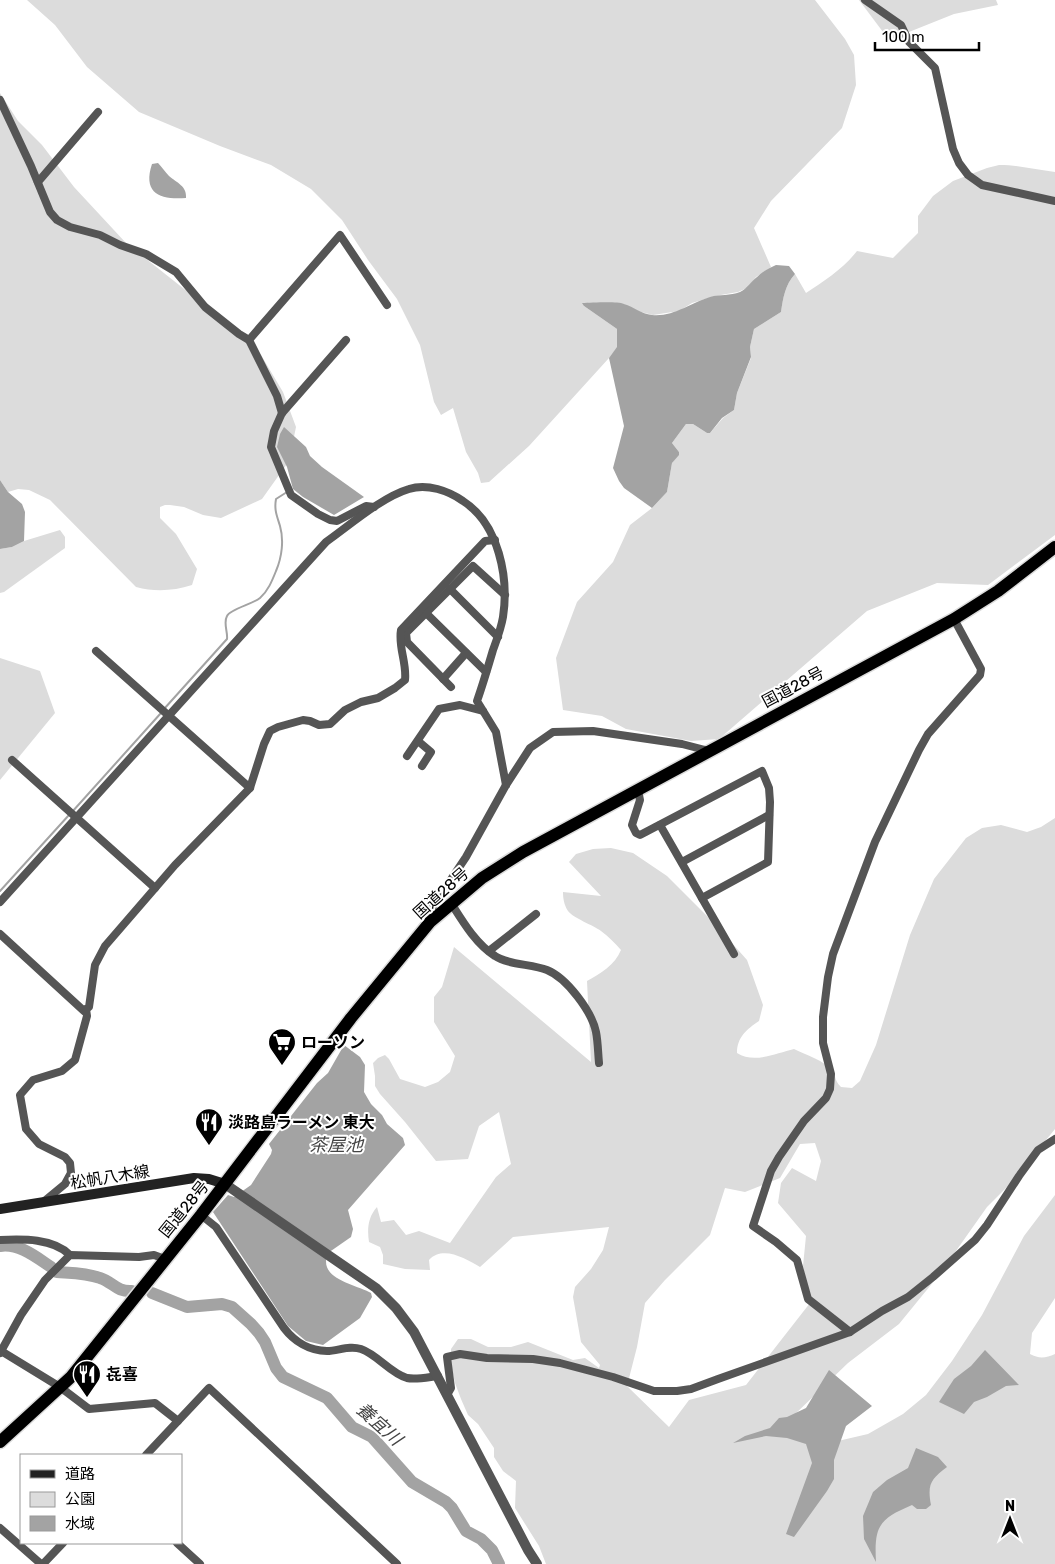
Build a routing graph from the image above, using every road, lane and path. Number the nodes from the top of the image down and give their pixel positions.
1 (865, 0) edge
2 (0, 100) edge
3 (98, 112) dead end
4 (38, 182) junction
5 (1055, 202) edge
6 (387, 305) dead end
7 (249, 340) junction
8 (346, 340) dead end
9 (282, 413) junction
10 (374, 507) junction
11 (495, 540) junction
12 (1055, 547) edge
13 (450, 590) junction
14 (505, 595) junction
15 (426, 613) junction
16 (954, 619) junction
17 (498, 637) junction
18 (96, 651) dead end
19 (466, 653) junction
20 (486, 672) junction
21 (443, 679) junction
22 (451, 687) dead end
23 (483, 711) junction
24 (167, 715) junction
25 (418, 741) junction
26 (709, 751) junction
27 (407, 756) dead end
28 (12, 760) dead end
29 (422, 766) dead end
30 (506, 785) junction
31 (250, 788) junction
32 (638, 790) junction
33 (769, 815) junction
34 (75, 818) junction
35 (660, 825) junction
36 (682, 862) junction
37 (155, 888) junction
38 (702, 898) junction
39 (0, 902) edge
40 (451, 903) junction
41 (536, 914) dead end
42 (430, 922) junction
43 (0, 934) edge
44 (489, 951) junction
45 (734, 954) dead end
46 (86, 1009) junction
47 (599, 1063) dead end
48 (1055, 1139) edge
49 (225, 1184) junction
50 (42, 1203) junction
51 (0, 1209) edge
52 (201, 1214) junction
53 (0, 1240) edge
54 (70, 1255) junction
55 (165, 1259) junction
56 (850, 1332) junction
57 (1, 1352) edge
58 (438, 1376) junction
59 (60, 1387) junction
60 (447, 1395) junction
61 (178, 1421) junction
62 (0, 1442) edge
63 (147, 1454) edge
64 (0, 1528) edge
65 (62, 1544) edge
66 (178, 1544) edge
67 (42, 1564) edge
68 (200, 1564) edge
69 (397, 1564) edge
70 (537, 1564) edge

1 - 5 street
2 - 4 street
3 - 4 street
4 - 7 street
6 - 7 street
7 - 9 street
8 - 9 street
9 - 10 street
10 - 11 street
10 - 24 street
11 - 14 street
11 - 31 street
12 - 16 highway, 国道28号
13 - 14 street
13 - 15 street
13 - 17 street
14 - 17 street
15 - 19 street
15 - 21 street
16 - 26 highway, 国道28号
16 - 56 street
17 - 20 street
18 - 24 street
19 - 20 street
19 - 21 street
20 - 23 street
21 - 22 street
23 - 25 street
23 - 30 street
24 - 31 street
24 - 34 street
25 - 27 street
25 - 29 street
26 - 30 street
26 - 32 highway, 国道28号
28 - 34 street
30 - 42 street
31 - 37 street
32 - 35 street
32 - 40 highway, 国道28号
33 - 35 street
33 - 36 street
33 - 38 street
34 - 37 street
34 - 39 street
35 - 36 street
36 - 38 street
37 - 46 street
38 - 45 street
40 - 42 highway, 国道28号
40 - 44 street
41 - 44 street
42 - 49 highway, 国道28号
43 - 46 street
44 - 47 street
46 - 50 street
48 - 56 street
49 - 50 main road, 松帆八木線
49 - 52 highway, 国道28号
49 - 58 street
50 - 51 main road, 松帆八木線
52 - 55 highway, 国道28号
52 - 58 street
53 - 54 street
54 - 55 street
54 - 57 street
55 - 59 highway, 国道28号
56 - 60 street
57 - 59 street
58 - 60 street
59 - 61 street
59 - 62 highway, 国道28号
60 - 70 street
61 - 63 street
61 - 69 street
64 - 67 street
65 - 67 street
66 - 68 street

